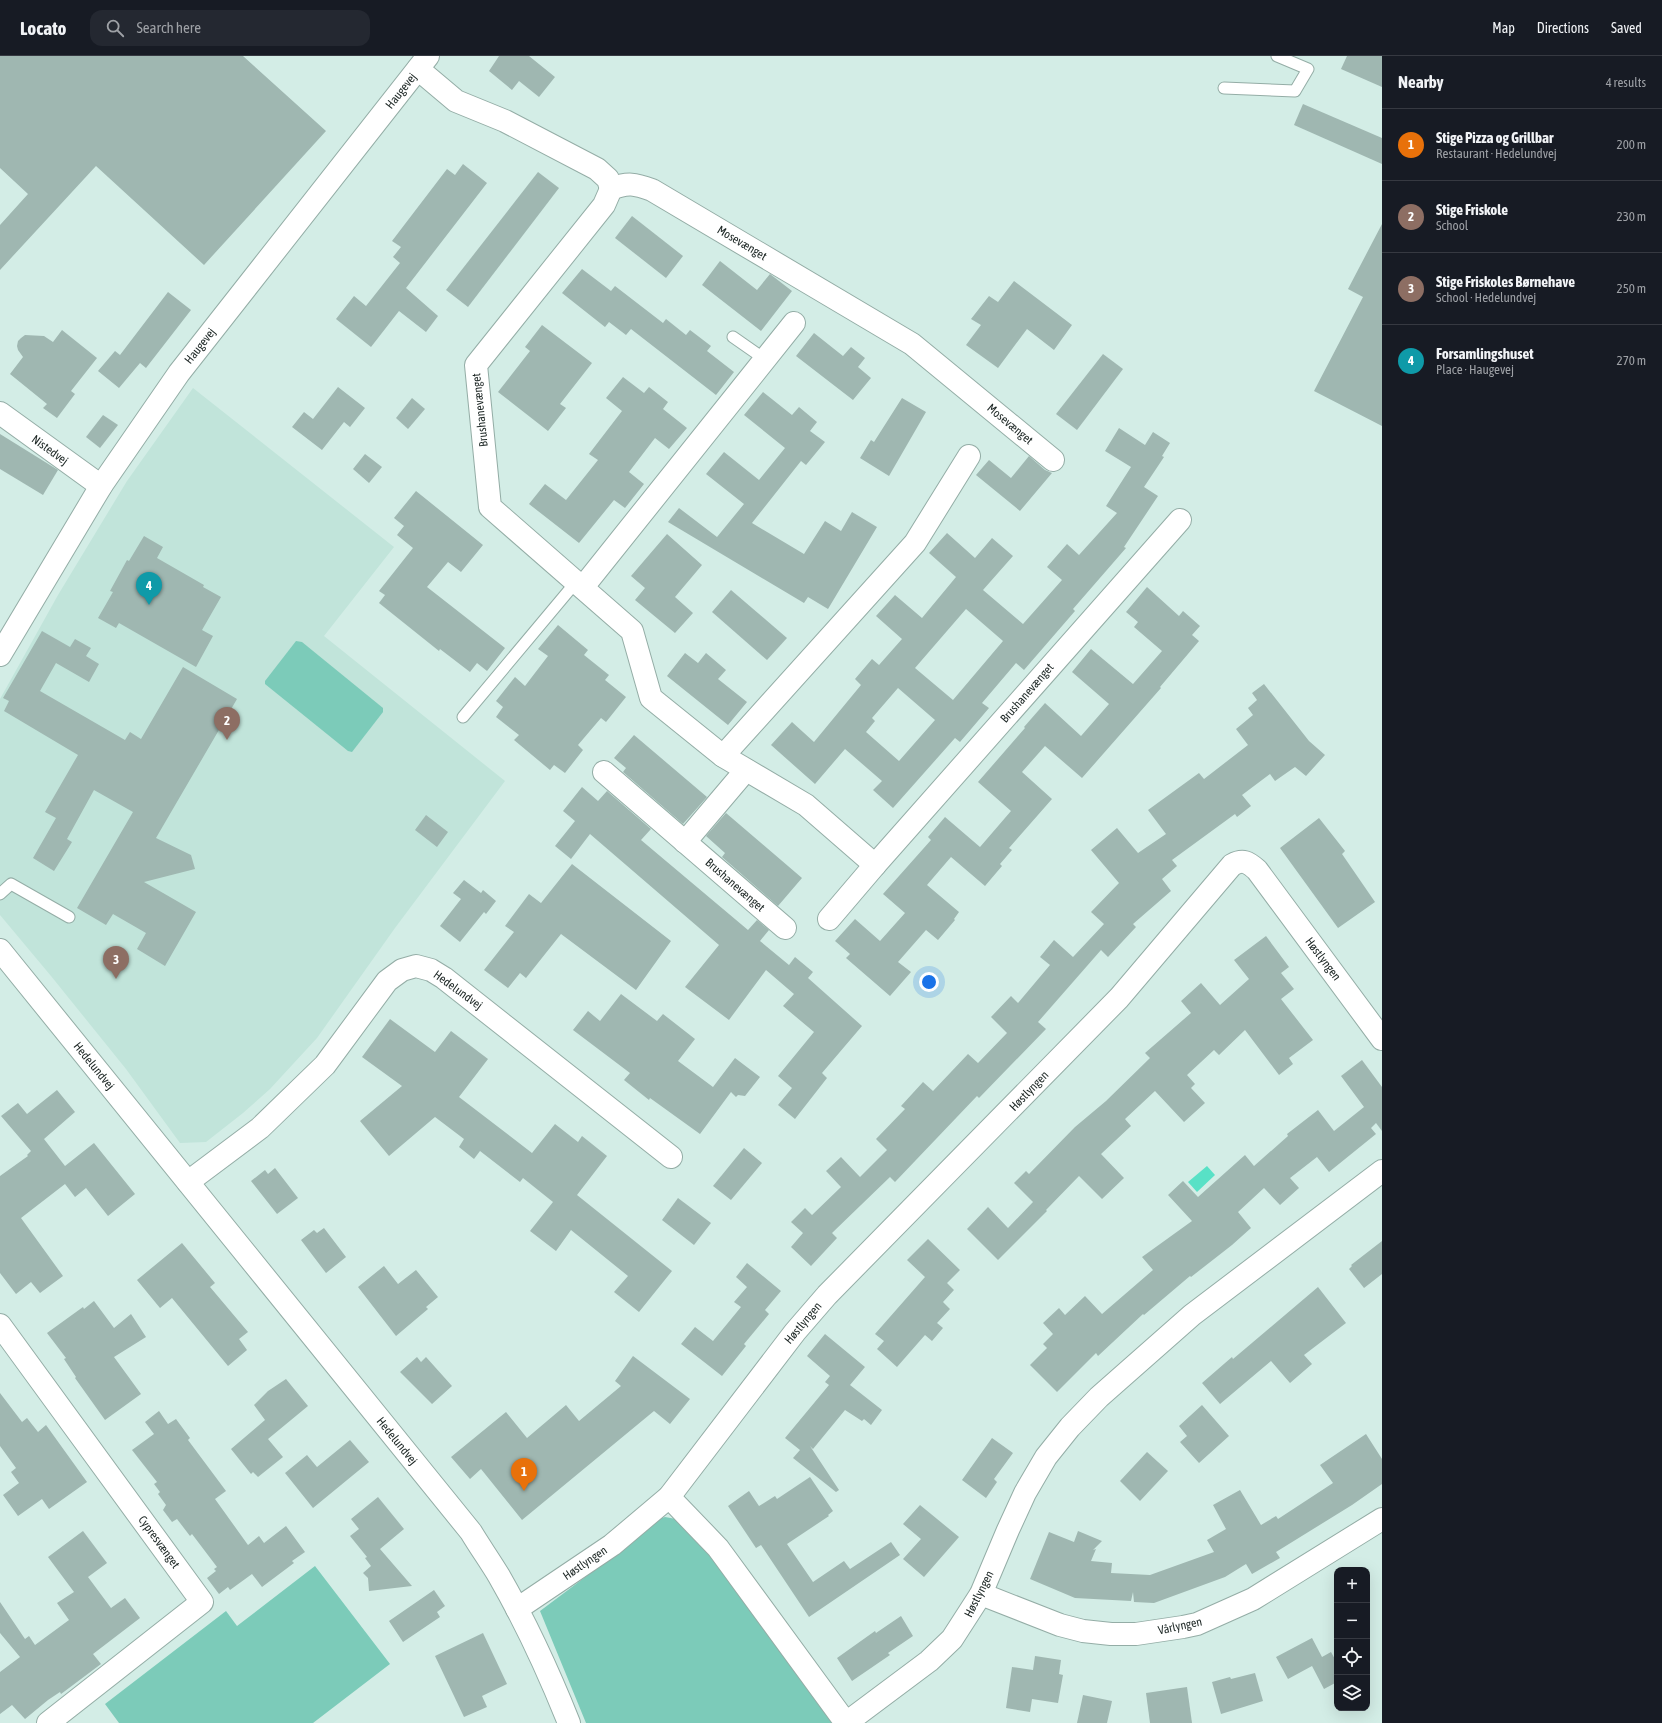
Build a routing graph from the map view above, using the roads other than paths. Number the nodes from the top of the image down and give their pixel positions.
1 (1277, 56) edge
2 (423, 63) edge
3 (1224, 88) dead end
4 (611, 189) junction
5 (794, 323) dead end
6 (733, 337) dead end
7 (766, 360) junction
8 (0, 413) edge
9 (969, 456) dead end
10 (1053, 460) dead end
11 (101, 486) junction
12 (1180, 520) dead end
13 (580, 584) junction
14 (0, 655) edge
15 (463, 717) dead end
16 (723, 756) junction
17 (746, 770) junction
18 (604, 772) dead end
19 (684, 842) junction
20 (875, 865) junction
21 (0, 894) edge
22 (69, 917) dead end
23 (829, 920) dead end
24 (785, 928) dead end
25 (0, 950) edge
26 (1382, 1039) edge
27 (671, 1157) dead end
28 (1382, 1171) edge
29 (188, 1182) junction
30 (0, 1325) edge
31 (669, 1497) junction
32 (1382, 1519) edge
33 (981, 1594) junction
34 (517, 1609) junction
35 (48, 1723) edge
36 (569, 1723) edge
37 (846, 1723) edge

1 - 3 lane
2 - 4 street
2 - 11 street, Haugevej
4 - 10 street, Mosevænget
4 - 13 street, Brushanevænget
5 - 7 street
6 - 7 lane
7 - 13 street
8 - 11 street, Nistedvej
9 - 16 street
11 - 14 street, Haugevej
12 - 20 street, Brushanevænget
13 - 15 lane
13 - 16 street, Brushanevænget
16 - 17 street, Brushanevænget
17 - 19 street
17 - 20 street, Brushanevænget
18 - 19 street, Brushanevænget
19 - 24 street, Brushanevænget
20 - 23 street, Brushanevænget
21 - 22 lane
25 - 29 street, Hedelundvej
26 - 31 street, Høstlyngen
27 - 29 street, Hedelundvej
28 - 33 street, Høstlyngen
29 - 34 street, Hedelundvej
30 - 35 street, Cypresvænget
31 - 34 street, Høstlyngen
31 - 37 street, Høstlyngen
32 - 33 street, Vårlyngen
33 - 37 street, Høstlyngen
34 - 36 street, Hedelundvej

